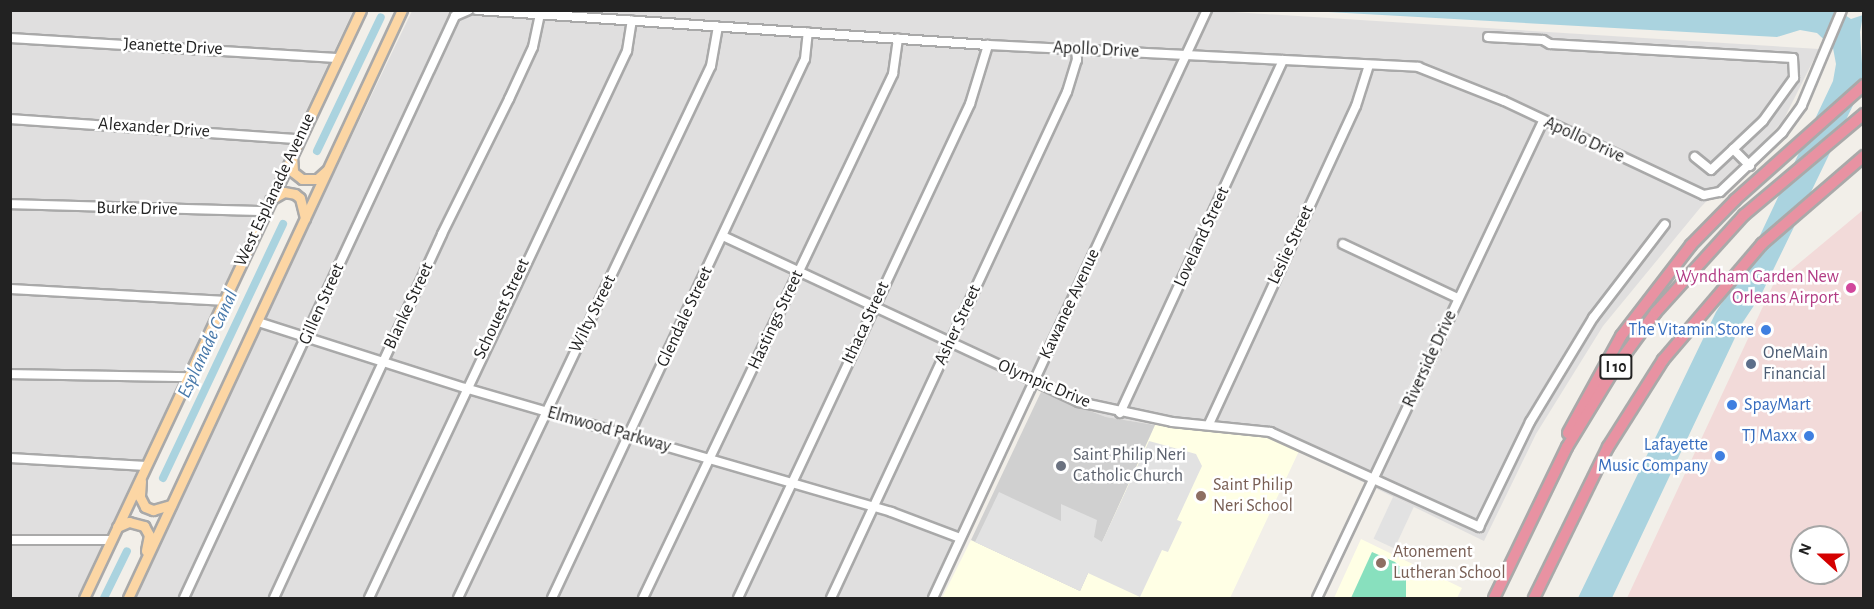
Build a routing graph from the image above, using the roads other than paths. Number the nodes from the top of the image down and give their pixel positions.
1 (361, 10) edge
2 (402, 10) edge
3 (469, 10) edge
4 (477, 10) edge
5 (1208, 10) edge
6 (1842, 10) edge
7 (462, 11) edge
8 (540, 14) junction
9 (632, 20) junction
10 (718, 27) junction
11 (808, 33) junction
12 (1488, 37) dead end
13 (10, 38) edge
14 (898, 38) junction
15 (988, 45) junction
16 (1076, 49) junction
17 (1187, 55) junction
18 (336, 58) junction
19 (1283, 60) junction
20 (1369, 65) junction
21 (1863, 85) edge
22 (1863, 114) edge
23 (10, 119) edge
24 (1543, 121) junction
25 (298, 139) junction
26 (1734, 148) junction
27 (291, 153) junction
28 (1863, 156) edge
29 (1695, 157) dead end
30 (331, 166) junction
31 (1750, 166) junction
32 (269, 201) junction
33 (10, 204) edge
34 (264, 211) junction
35 (304, 223) junction
36 (1665, 224) dead end
37 (723, 236) junction
38 (1343, 244) dead end
39 (799, 272) junction
40 (10, 289) edge
41 (1458, 298) junction
42 (223, 301) junction
43 (874, 307) junction
44 (258, 322) junction
45 (306, 338) junction
46 (950, 342) junction
47 (382, 363) junction
48 (10, 374) edge
49 (188, 377) junction
50 (1033, 382) junction
51 (465, 388) junction
52 (546, 412) junction
53 (1120, 413) junction
54 (1209, 424) junction
55 (628, 435) junction
56 (10, 458) edge
57 (711, 459) junction
58 (146, 466) junction
59 (141, 476) junction
60 (1374, 479) junction
61 (792, 483) junction
62 (1544, 491) junction
63 (171, 504) junction
64 (873, 507) junction
65 (117, 527) junction
66 (960, 538) junction
67 (10, 540) edge
68 (111, 540) junction
69 (144, 562) junction
70 (84, 598) edge
71 (128, 598) edge
72 (183, 598) edge
73 (274, 598) edge
74 (369, 598) edge
75 (458, 598) edge
76 (552, 598) edge
77 (643, 598) edge
78 (738, 598) edge
79 (831, 598) edge
80 (933, 598) edge
81 (1317, 598) edge
82 (1494, 598) edge
83 (1534, 598) edge

1 - 18 main road, West Esplanade Avenue
2 - 30 main road
3 - 7 street
4 - 8 street, Apollo Drive
5 - 17 street, Kawanee Avenue
6 - 31 street, Apollo Drive
7 - 45 street, Gillen Street
8 - 9 street, Apollo Drive
8 - 47 street, Blanke Street
9 - 10 street, Apollo Drive
9 - 51 street, Schouest Street
10 - 11 street, Apollo Drive
10 - 52 street, Wilty Street
11 - 14 street, Apollo Drive
11 - 37 street, Glendale Street
12 - 26 street
13 - 18 street, Jeanette Drive
14 - 15 street, Apollo Drive
14 - 39 street, Hastings Street
15 - 16 street, Apollo Drive
15 - 43 street, Ithaca Street
16 - 17 street, Apollo Drive
16 - 46 street, Asher Street
17 - 19 street, Apollo Drive
17 - 50 street, Kawanee Avenue
18 - 25 main road, West Esplanade Avenue
19 - 20 street, Apollo Drive
19 - 53 street, Loveland Street
20 - 24 street, Apollo Drive
20 - 54 street, Leslie Street
21 - 62 highway
22 - 62 highway, I 10
23 - 25 street, Alexander Drive
24 - 31 street, Apollo Drive
24 - 41 street, Riverside Drive
25 - 27 main road, West Esplanade Avenue
26 - 29 street
26 - 31 street
27 - 30 main road
27 - 32 main road, West Esplanade Avenue
28 - 83 highway, I 10
30 - 35 main road
32 - 34 main road, West Esplanade Avenue
32 - 35 main road
33 - 34 street, Burke Drive
34 - 42 main road, West Esplanade Avenue
35 - 44 main road
36 - 60 street, Olympic Drive
37 - 39 street, Olympic Drive
37 - 55 street, Glendale Street
38 - 41 street
39 - 43 street, Olympic Drive
39 - 57 street, Hastings Street
40 - 42 street
41 - 60 street, Riverside Drive
42 - 49 main road, West Esplanade Avenue
43 - 46 street, Olympic Drive
43 - 61 street, Ithaca Street
44 - 45 street, Elmwood Parkway
44 - 63 main road
45 - 47 street, Elmwood Parkway
45 - 72 street, Gillen Street
46 - 50 street, Olympic Drive
46 - 64 street, Asher Street
47 - 51 street, Elmwood Parkway
47 - 73 street, Blanke Street
48 - 49 street
49 - 58 main road, West Esplanade Avenue
50 - 53 street, Olympic Drive
50 - 66 street, Kawanee Avenue
51 - 52 street, Elmwood Parkway
51 - 74 street, Schouest Street
52 - 55 street, Elmwood Parkway
52 - 75 street, Wilty Street
53 - 54 street, Olympic Drive
54 - 60 street, Olympic Drive
55 - 57 street, Elmwood Parkway
55 - 76 street, Glendale Street
56 - 58 street
57 - 61 street, Elmwood Parkway
57 - 77 street, Hastings Street
58 - 59 main road, West Esplanade Avenue
59 - 63 main road
59 - 65 main road, West Esplanade Avenue
60 - 81 street, Riverside Drive
61 - 64 street, Elmwood Parkway
61 - 78 street, Ithaca Street
62 - 82 highway, I 10
63 - 69 main road
64 - 66 street, Elmwood Parkway
64 - 79 street, Asher Street
65 - 68 main road, West Esplanade Avenue
65 - 69 main road
66 - 80 street, Kawanee Avenue
67 - 68 street
68 - 70 main road, West Esplanade Avenue
69 - 71 main road

